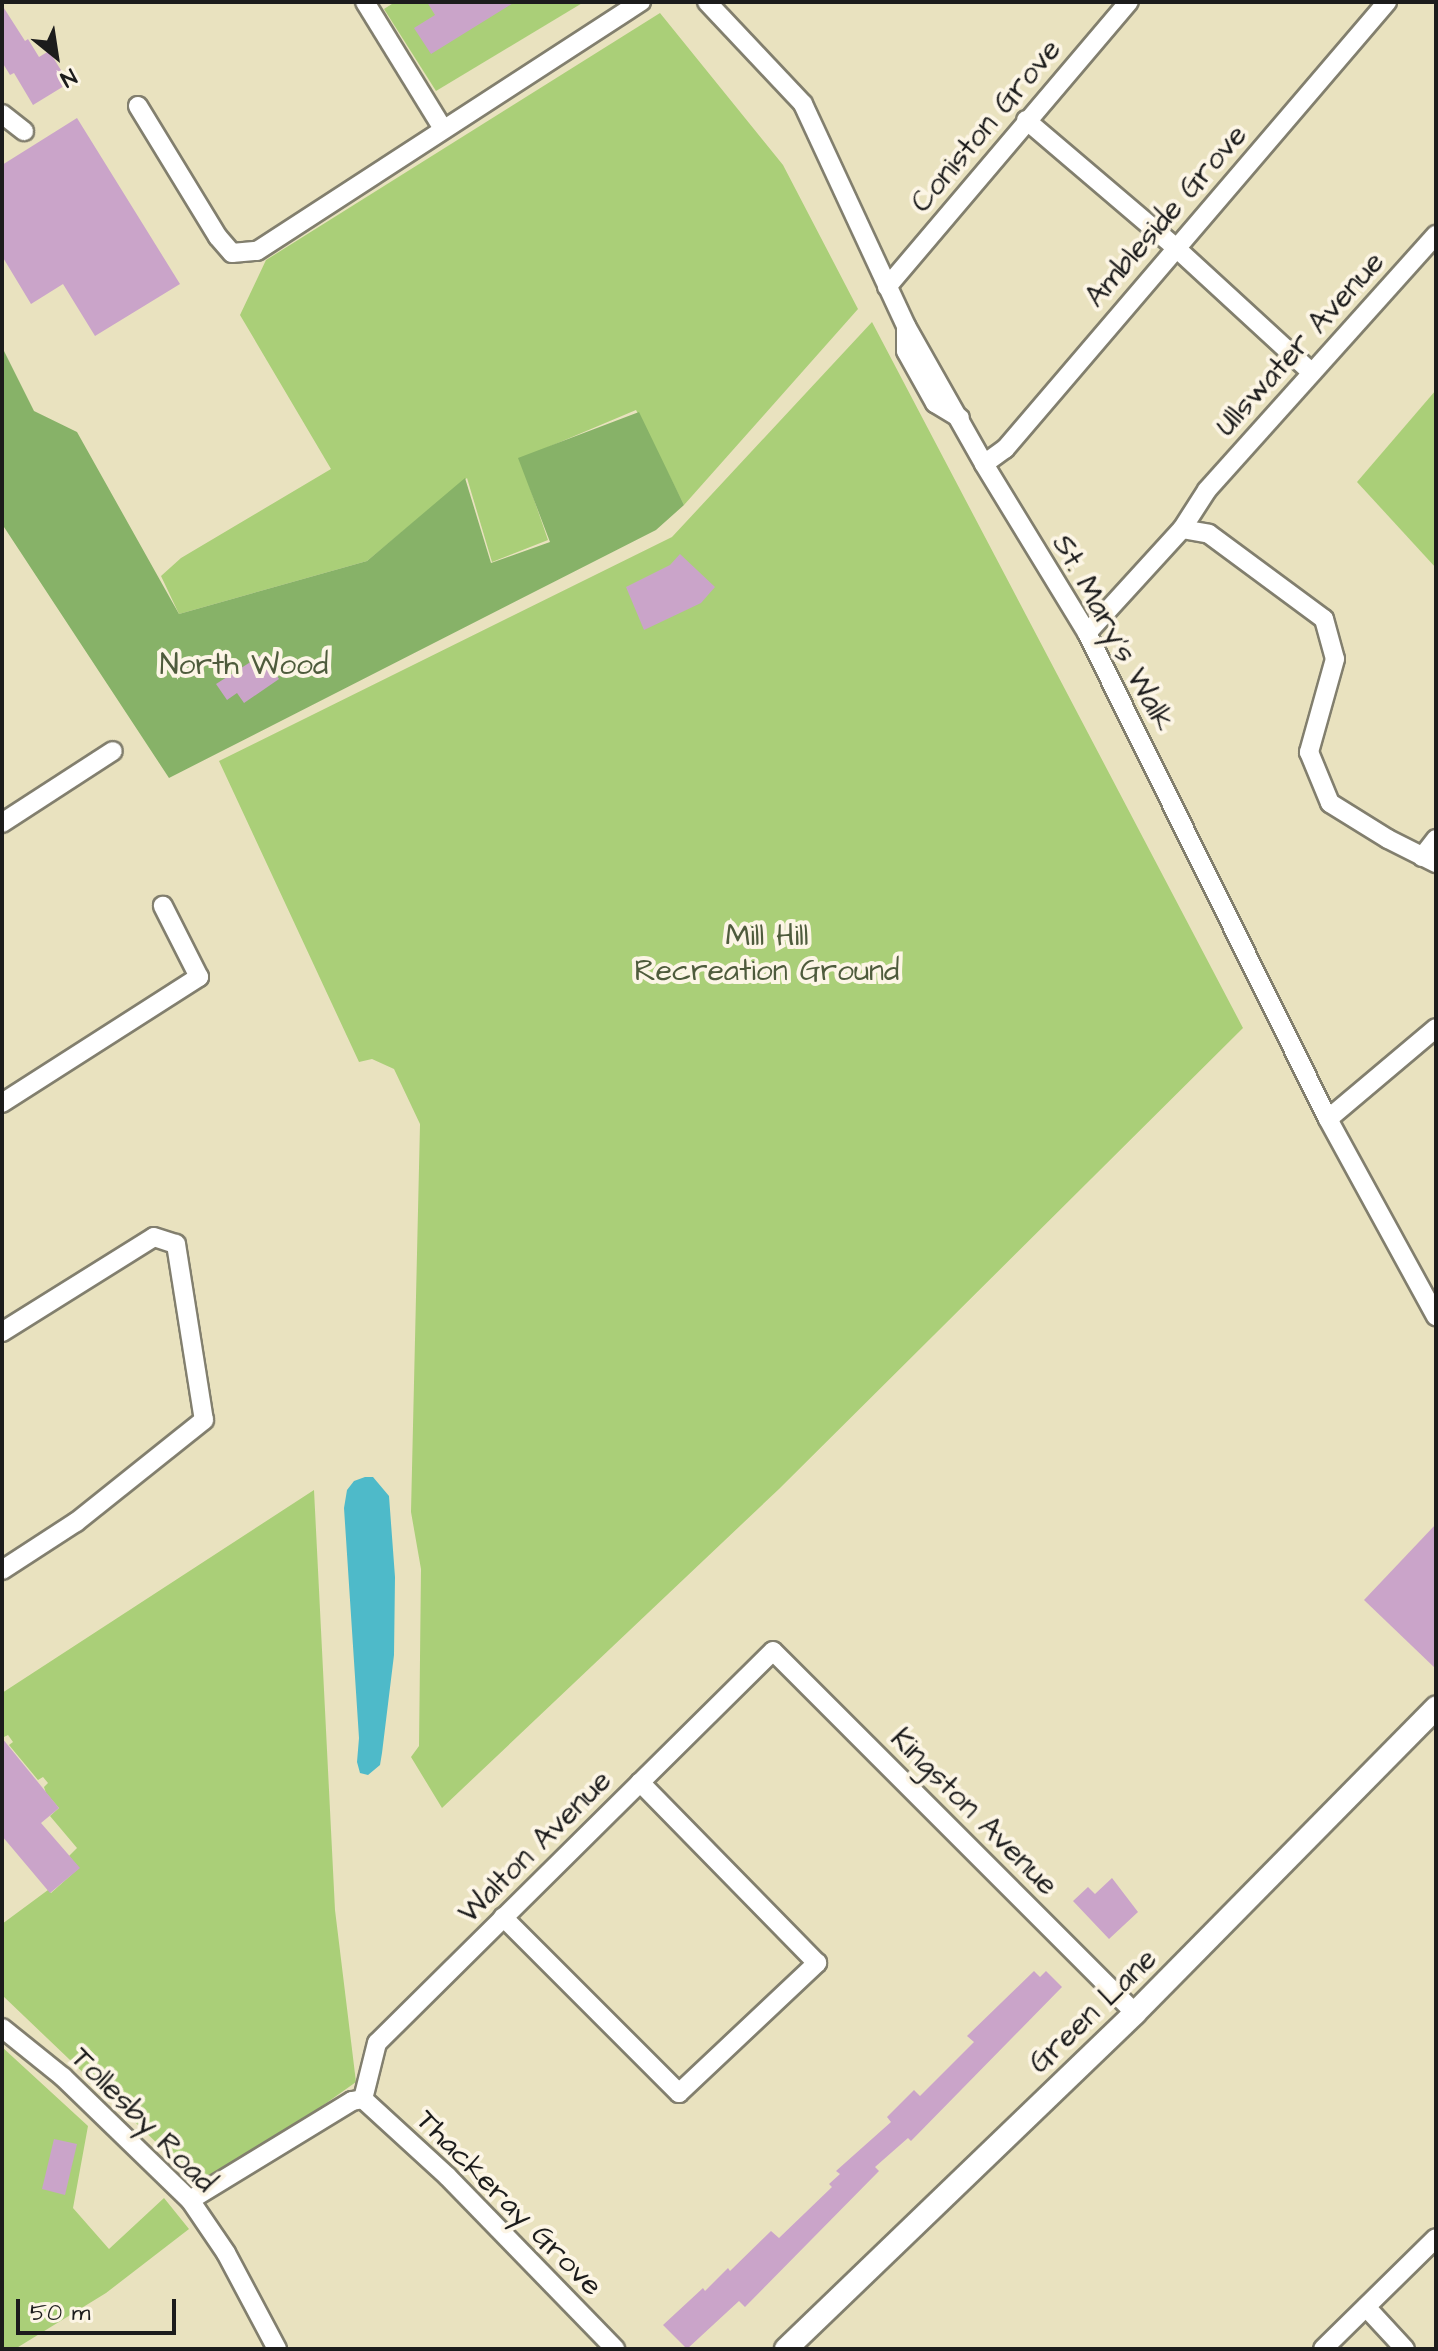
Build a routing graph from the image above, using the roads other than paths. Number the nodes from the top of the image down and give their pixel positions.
1 (365, 2) edge
2 (641, 2) edge
3 (707, 2) edge
4 (1129, 2) edge
5 (1387, 2) edge
6 (138, 106) dead end
7 (2, 114) edge
8 (1026, 120) junction
9 (442, 127) junction
10 (24, 131) dead end
11 (1436, 235) edge
12 (1175, 247) junction
13 (887, 287) junction
14 (1311, 372) junction
15 (984, 464) junction
16 (1182, 529) junction
17 (1087, 633) junction
18 (113, 751) dead end
19 (2, 823) edge
20 (1436, 839) edge
21 (1429, 860) edge
22 (163, 906) dead end
23 (1436, 1028) edge
24 (2, 1103) edge
25 (1328, 1119) junction
26 (1433, 1302) edge
27 (2, 1332) edge
28 (2, 1570) edge
29 (773, 1651) joint
30 (1436, 1708) edge
31 (640, 1782) junction
32 (503, 1917) junction
33 (1135, 2013) junction
34 (2, 2028) edge
35 (363, 2099) junction
36 (190, 2200) junction
37 (1436, 2238) edge
38 (1366, 2307) junction
39 (277, 2349) edge
40 (615, 2349) edge
41 (786, 2349) edge
42 (1323, 2349) edge
43 (1405, 2349) edge

1 - 9 street
2 - 9 street
3 - 13 street, St. Mary's Walk
4 - 8 street, Coniston Grove
5 - 12 street, Ambleside Grove
6 - 9 street
7 - 10 street
8 - 12 street
8 - 13 street, Coniston Grove
11 - 14 street, Ullswater Avenue
12 - 14 street
12 - 15 street, Ambleside Grove
13 - 15 street, St. Mary's Walk
14 - 16 street, Ullswater Avenue
15 - 17 street, St. Mary's Walk
16 - 17 street, Ullswater Avenue
16 - 21 street
17 - 25 street, St. Mary's Walk
18 - 19 street
20 - 21 street
22 - 24 street
23 - 25 street
25 - 26 street, St. Mary's Walk
27 - 28 street
29 - 31 street, Walton Avenue
29 - 33 street, Kingston Avenue
30 - 33 street, Green Lane
31 - 32 street, Walton Avenue
31 - 32 street
32 - 35 street, Walton Avenue
33 - 41 street, Green Lane
34 - 36 street, Tollesby Road
35 - 36 street
35 - 40 street, Thackeray Grove
36 - 39 street, Tollesby Road
37 - 38 street
38 - 42 street
38 - 43 street

